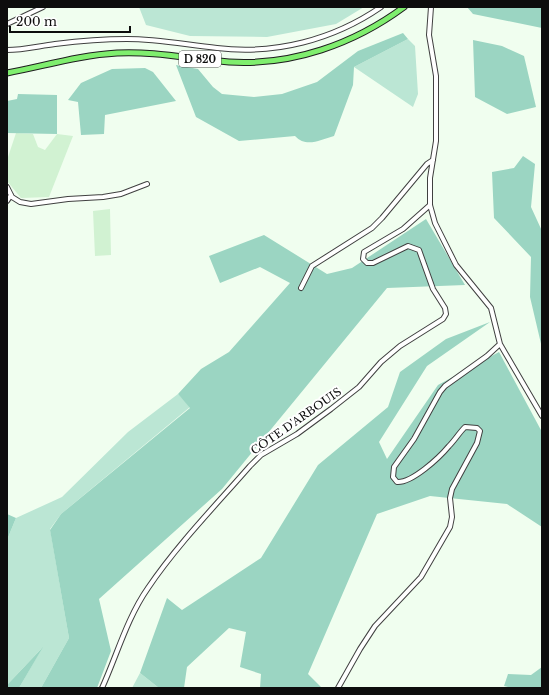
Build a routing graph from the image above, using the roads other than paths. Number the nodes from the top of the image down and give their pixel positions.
1 (43, 7) edge
2 (381, 7) edge
3 (404, 7) edge
4 (431, 7) edge
5 (7, 24) edge
6 (7, 50) edge
7 (7, 73) edge
8 (433, 160) junction
9 (148, 184) dead end
10 (7, 187) edge
11 (11, 195) junction
12 (7, 202) edge
13 (430, 205) junction
14 (301, 288) dead end
15 (500, 344) junction
16 (542, 416) edge
17 (102, 688) edge
18 (338, 688) edge

1 - 5 street
2 - 6 street
3 - 7 main road, D 820
4 - 8 street
8 - 13 street
8 - 14 street
9 - 11 street
10 - 11 street
11 - 12 street
13 - 15 street
13 - 17 street, CÔTE D'ARBOUIS
15 - 16 street
15 - 18 street

